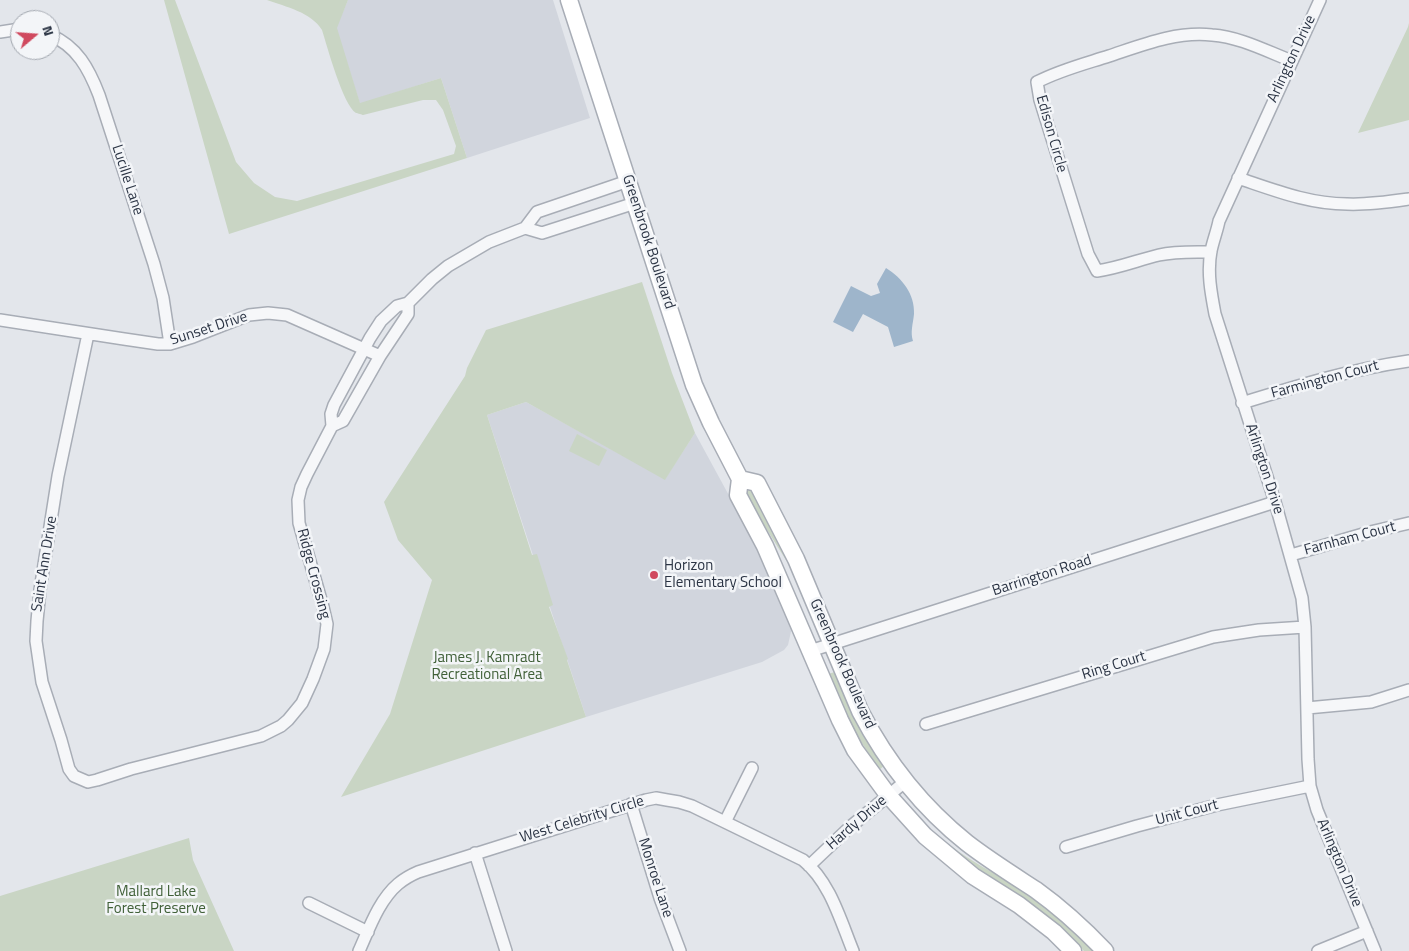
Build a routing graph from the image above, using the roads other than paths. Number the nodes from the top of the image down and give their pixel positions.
1 (569, 0) edge
2 (1320, 0) edge
3 (60, 40) edge
4 (1292, 61) junction
5 (1238, 178) junction
6 (628, 181) junction
7 (1409, 200) edge
8 (635, 203) junction
9 (525, 228) junction
10 (1211, 252) junction
11 (408, 303) junction
12 (0, 320) edge
13 (88, 334) junction
14 (170, 344) junction
15 (364, 349) junction
16 (380, 356) junction
17 (1409, 361) edge
18 (1242, 403) junction
19 (332, 426) junction
20 (740, 479) junction
21 (1275, 502) junction
22 (1409, 523) edge
23 (1291, 555) junction
24 (1306, 627) junction
25 (832, 644) junction
26 (810, 651) junction
27 (1409, 690) edge
28 (1307, 708) junction
29 (926, 724) dead end
30 (752, 768) dead end
31 (906, 781) junction
32 (88, 782) joint
33 (1310, 786) junction
34 (888, 795) junction
35 (631, 804) junction
36 (725, 822) junction
37 (1066, 847) dead end
38 (475, 853) junction
39 (809, 866) junction
40 (309, 903) dead end
41 (1367, 931) junction
42 (368, 932) junction
43 (359, 951) edge
44 (506, 951) edge
45 (680, 951) edge
46 (854, 951) edge
47 (1074, 951) edge
48 (1105, 951) edge
49 (1318, 951) edge
50 (1376, 951) edge

1 - 6 main road, Greenbrook Boulevard
2 - 4 street, Arlington Drive
3 - 14 street, Lucille Lane
4 - 5 street, Arlington Drive
4 - 10 street, Edison Circle
5 - 7 street
5 - 10 street, Arlington Drive
6 - 8 main road, Greenbrook Boulevard
6 - 9 street, Ridge Crossing
8 - 9 street, Ridge Crossing
8 - 20 main road, Greenbrook Boulevard
9 - 11 street, Ridge Crossing
10 - 18 street, Arlington Drive
11 - 15 street, Ridge Crossing
11 - 16 street, Ridge Crossing
12 - 13 street, Sunset Drive
13 - 14 street, Sunset Drive
13 - 32 street, Saint Ann Drive
14 - 15 street, Sunset Drive
15 - 16 street, Sunset Drive
15 - 19 street, Ridge Crossing
16 - 19 street, Ridge Crossing
17 - 18 street, Farmington Court
18 - 21 street, Arlington Drive
19 - 32 street, Ridge Crossing
20 - 25 main road, Greenbrook Boulevard
20 - 26 main road, Greenbrook Boulevard
21 - 23 street, Arlington Drive
21 - 25 street, Barrington Road
22 - 23 street, Farnham Court
23 - 24 street, Arlington Drive
24 - 28 street, Arlington Drive
24 - 29 street, Ring Court
25 - 26 street, Barrington Road
25 - 31 main road, Greenbrook Boulevard
26 - 34 main road, Greenbrook Boulevard
27 - 28 street
28 - 33 street, Arlington Drive
30 - 36 street
31 - 34 street, Hardy Drive
31 - 48 main road, Greenbrook Boulevard
33 - 37 street, Unit Court
33 - 41 street, Arlington Drive
34 - 39 street, Hardy Drive
34 - 47 main road, Greenbrook Boulevard
35 - 36 street, West Celebrity Circle
35 - 38 street, West Celebrity Circle
35 - 45 street, Monroe Lane
36 - 39 street, West Celebrity Circle
38 - 42 street, West Celebrity Circle
38 - 44 street
39 - 46 street, West Celebrity Circle
40 - 42 street
41 - 49 street
41 - 50 street, Arlington Drive
42 - 43 street, West Celebrity Circle

